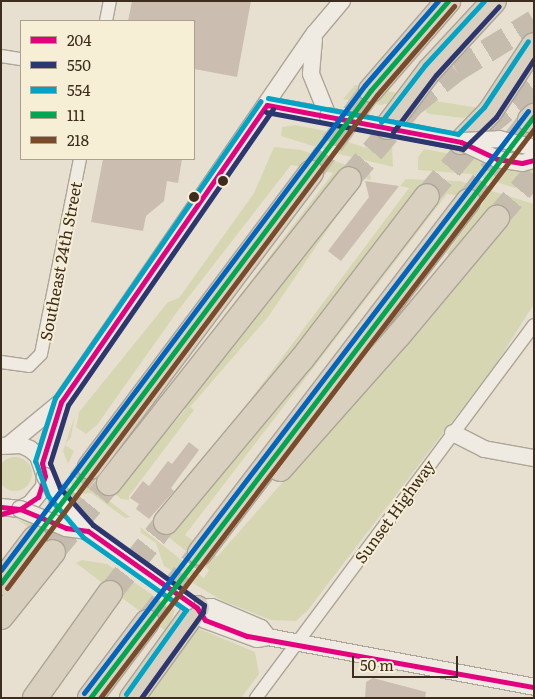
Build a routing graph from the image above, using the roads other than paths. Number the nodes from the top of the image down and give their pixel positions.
1 (110, 1) edge
2 (342, 1) edge
3 (448, 1) edge
4 (494, 1) edge
5 (106, 20) edge
6 (315, 33) junction
7 (534, 46) edge
8 (1, 56) edge
9 (20, 59) edge
10 (371, 90) tunnel mouth
11 (267, 105) junction
12 (328, 116) junction
13 (387, 127) junction
14 (461, 142) junction
15 (534, 148) edge
16 (80, 160) edge
17 (534, 160) edge
18 (311, 174) tunnel mouth
19 (349, 179) tunnel mouth
20 (427, 196) tunnel mouth
21 (468, 201) tunnel mouth
22 (496, 218) tunnel mouth
23 (534, 325) edge
24 (1, 362) edge
25 (61, 402) junction
26 (453, 433) junction
27 (6, 445) edge
28 (534, 458) edge
29 (90, 467) tunnel mouth
30 (43, 469) junction
31 (109, 483) tunnel mouth
32 (8, 510) edge
33 (166, 522) tunnel mouth
34 (88, 531) junction
35 (1, 583) edge
36 (110, 593) tunnel mouth
37 (192, 605) junction
38 (1, 617) edge
39 (147, 622) tunnel mouth
40 (297, 644) junction
41 (534, 687) edge
42 (36, 698) edge
43 (90, 698) edge
44 (132, 698) edge
45 (256, 698) edge

1 - 5 street
2 - 6 street
3 - 10 highway
4 - 13 highway
6 - 11 street
6 - 12 street
7 - 14 highway
8 - 9 street
11 - 12 street
11 - 25 street
12 - 13 street, bridge
13 - 14 street, bridge
14 - 15 street, bridge
14 - 17 street, bridge
16 - 24 street, Southeast 24th Street
18 - 29 highway
19 - 31 highway
20 - 33 highway
21 - 22 highway
23 - 26 street, Sunset Highway
25 - 27 street
25 - 30 street
26 - 28 street
26 - 40 street, Sunset Highway
27 - 30 street
30 - 32 street
30 - 34 street, bridge
32 - 34 street, bridge
34 - 37 street, bridge
35 - 38 highway
36 - 42 highway
37 - 40 street
37 - 44 highway
39 - 43 highway
40 - 41 street
40 - 45 street, Sunset Highway

